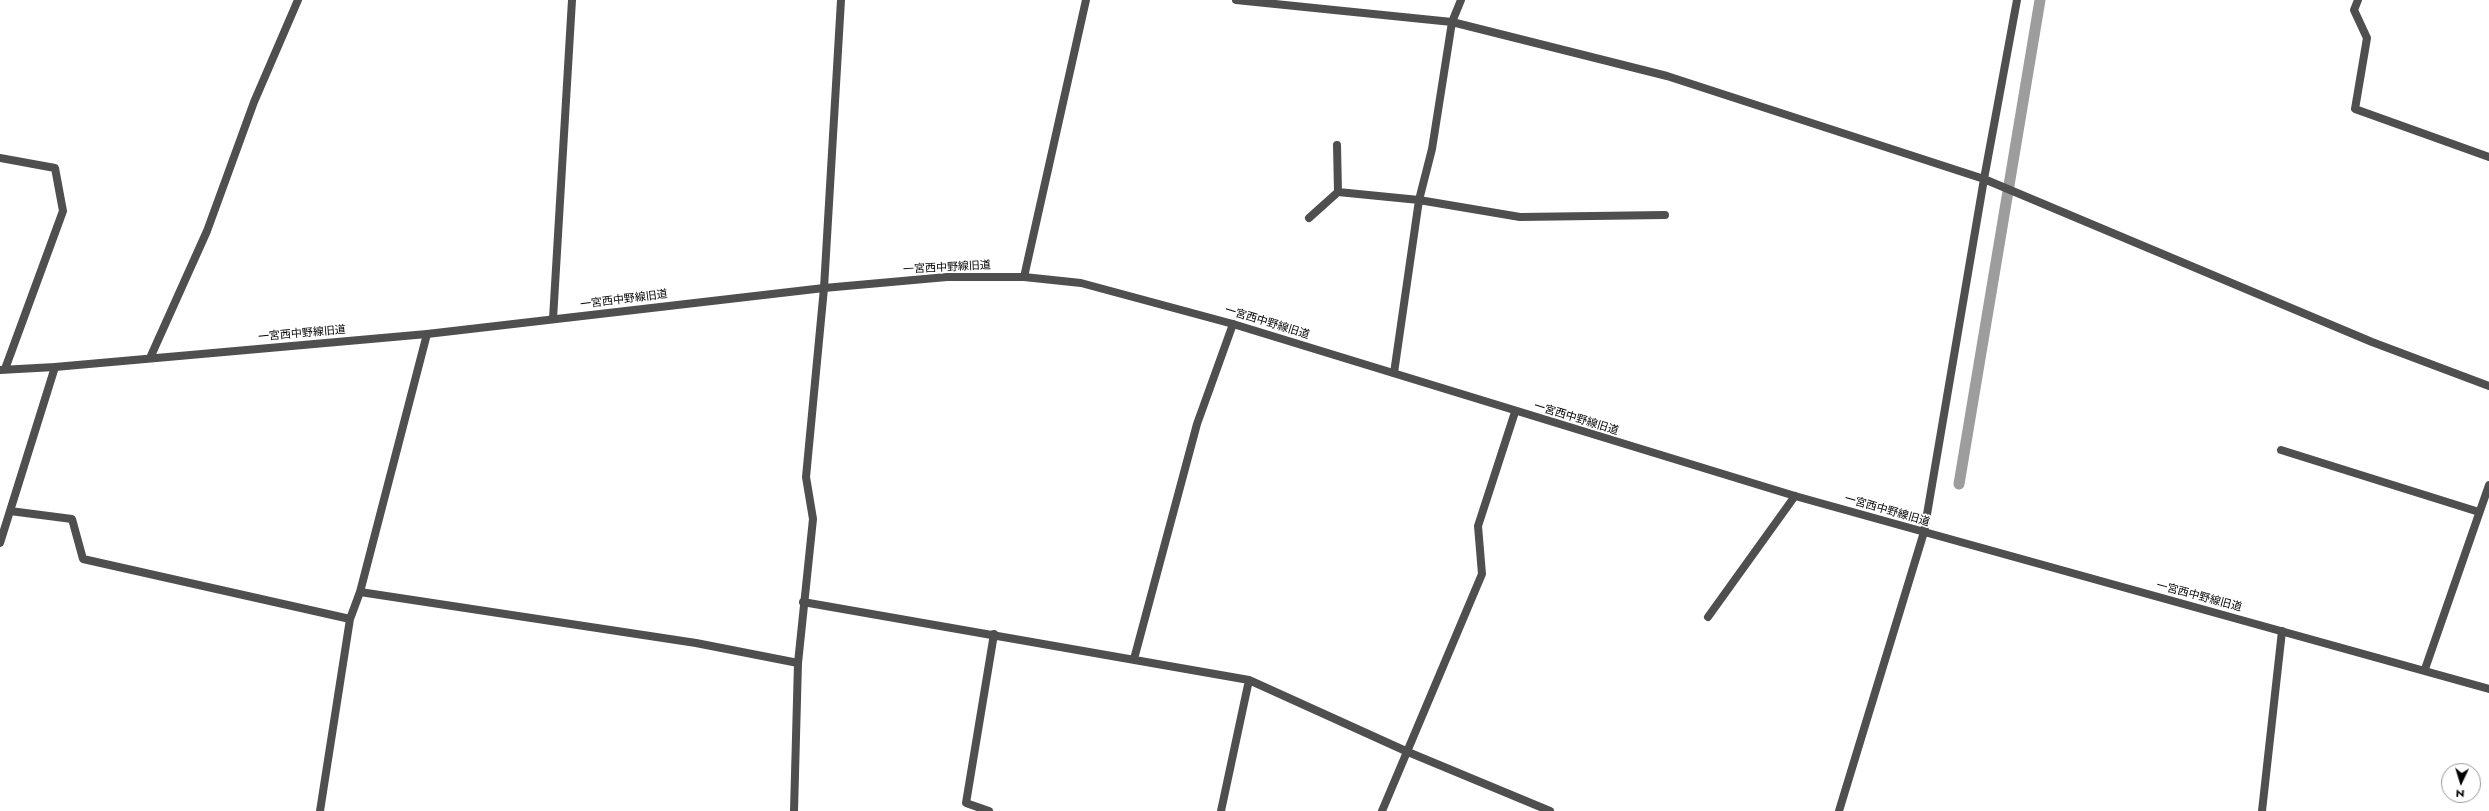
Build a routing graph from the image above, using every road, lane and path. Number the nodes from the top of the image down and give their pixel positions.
1 (298, 0) edge
2 (572, 0) edge
3 (841, 0) edge
4 (1086, 0) edge
5 (1236, 0) edge
6 (1461, 0) edge
7 (2017, 0) edge
8 (2358, 0) edge
9 (1452, 22) junction
10 (1337, 145) dead end
11 (2489, 157) edge
12 (0, 158) edge
13 (1984, 179) junction
14 (1338, 192) junction
15 (1419, 200) junction
16 (1664, 215) dead end
17 (1309, 218) dead end
18 (1024, 277) junction
19 (824, 288) junction
20 (553, 319) junction
21 (1233, 324) junction
22 (427, 334) junction
23 (150, 358) junction
24 (55, 367) junction
25 (2, 369) edge
26 (1394, 373) junction
27 (2489, 386) edge
28 (1515, 412) junction
29 (2281, 450) dead end
30 (2489, 485) edge
31 (1795, 496) junction
32 (10, 511) junction
33 (2479, 512) junction
34 (1924, 532) junction
35 (0, 543) edge
36 (360, 592) junction
37 (803, 602) junction
38 (1708, 617) dead end
39 (350, 620) junction
40 (2282, 632) junction
41 (994, 634) junction
42 (1134, 659) junction
43 (798, 662) junction
44 (2425, 669) junction
45 (1249, 680) junction
46 (2489, 688) edge
47 (1408, 752) junction
48 (320, 811) edge
49 (794, 811) edge
50 (989, 811) edge
51 (1221, 811) edge
52 (1382, 811) edge
53 (1550, 811) edge
54 (1839, 811) edge
55 (2262, 811) edge

1 - 23 street
2 - 20 street
3 - 19 street
4 - 18 street
5 - 9 street
6 - 9 street
7 - 13 street
8 - 11 street
9 - 13 street
9 - 15 street
10 - 14 street
12 - 25 street
13 - 27 street
13 - 34 street
14 - 15 street
14 - 17 street
15 - 16 street
15 - 26 street
18 - 19 street, 一宮西中野線旧道
18 - 21 street, 一宮西中野線旧道
19 - 20 street, 一宮西中野線旧道
19 - 37 street
20 - 22 street, 一宮西中野線旧道
21 - 26 street, 一宮西中野線旧道
21 - 42 street
22 - 23 street, 一宮西中野線旧道
22 - 36 street
23 - 24 street, 一宮西中野線旧道
24 - 25 street, 一宮西中野線旧道
24 - 32 street
26 - 28 street, 一宮西中野線旧道
28 - 31 street, 一宮西中野線旧道
28 - 47 street
29 - 33 street
30 - 33 street
31 - 34 street, 一宮西中野線旧道
31 - 38 street
32 - 35 street
32 - 39 street
33 - 44 street
34 - 40 street, 一宮西中野線旧道
34 - 54 street
36 - 39 street
36 - 43 street
37 - 41 street
37 - 43 street
39 - 48 street
40 - 44 street, 一宮西中野線旧道
40 - 55 street
41 - 42 street
41 - 50 street
42 - 45 street
43 - 49 street
44 - 46 street, 一宮西中野線旧道
45 - 47 street
45 - 51 street
47 - 52 street
47 - 53 street

